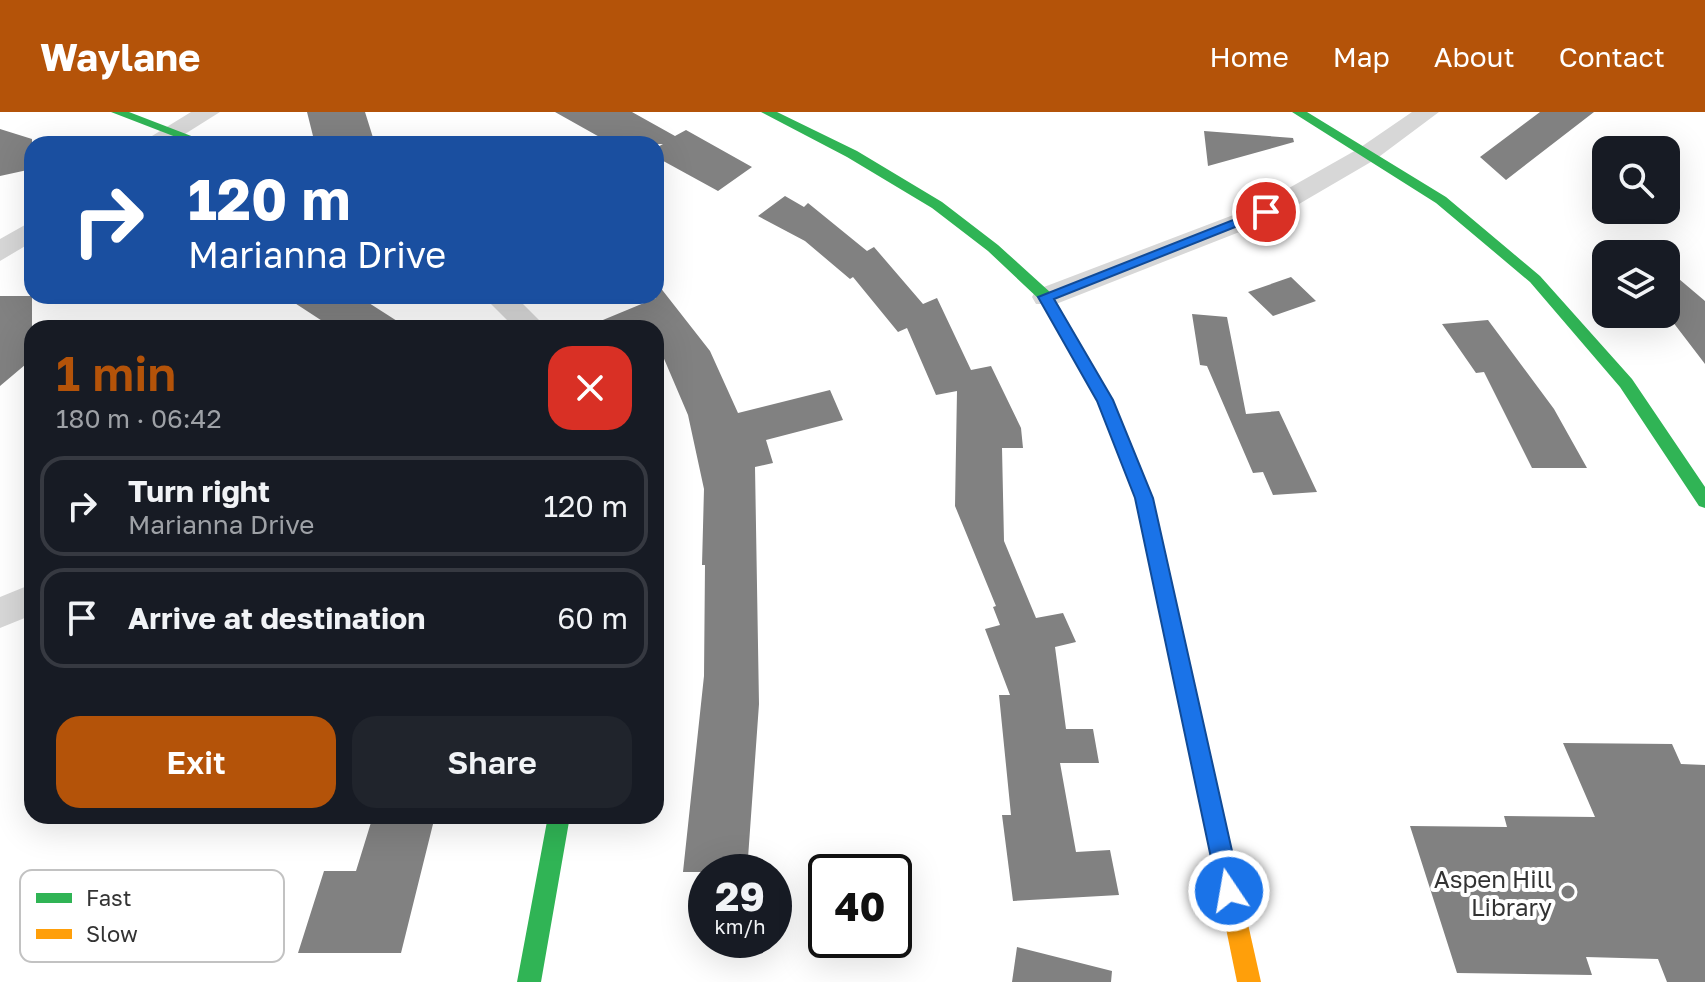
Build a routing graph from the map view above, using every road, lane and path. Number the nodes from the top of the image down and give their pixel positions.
1 (117, 112) edge
2 (208, 112) edge
3 (767, 112) edge
4 (1298, 112) edge
5 (1427, 112) edge
6 (172, 129) junction
7 (162, 136) edge
8 (188, 136) edge
9 (1367, 154) junction
10 (24, 235) edge
11 (0, 252) edge
12 (1046, 297) junction
13 (506, 304) edge
14 (524, 320) edge
15 (1705, 501) edge
16 (24, 602) edge
17 (0, 613) edge
18 (558, 824) edge
19 (529, 982) edge
20 (1249, 982) edge

1 - 6 street
2 - 6 street
3 - 12 street
4 - 9 street
5 - 9 street
6 - 7 street
6 - 8 street
9 - 12 street
9 - 15 street
10 - 11 street
12 - 20 street
13 - 14 street
16 - 17 street
18 - 19 street

